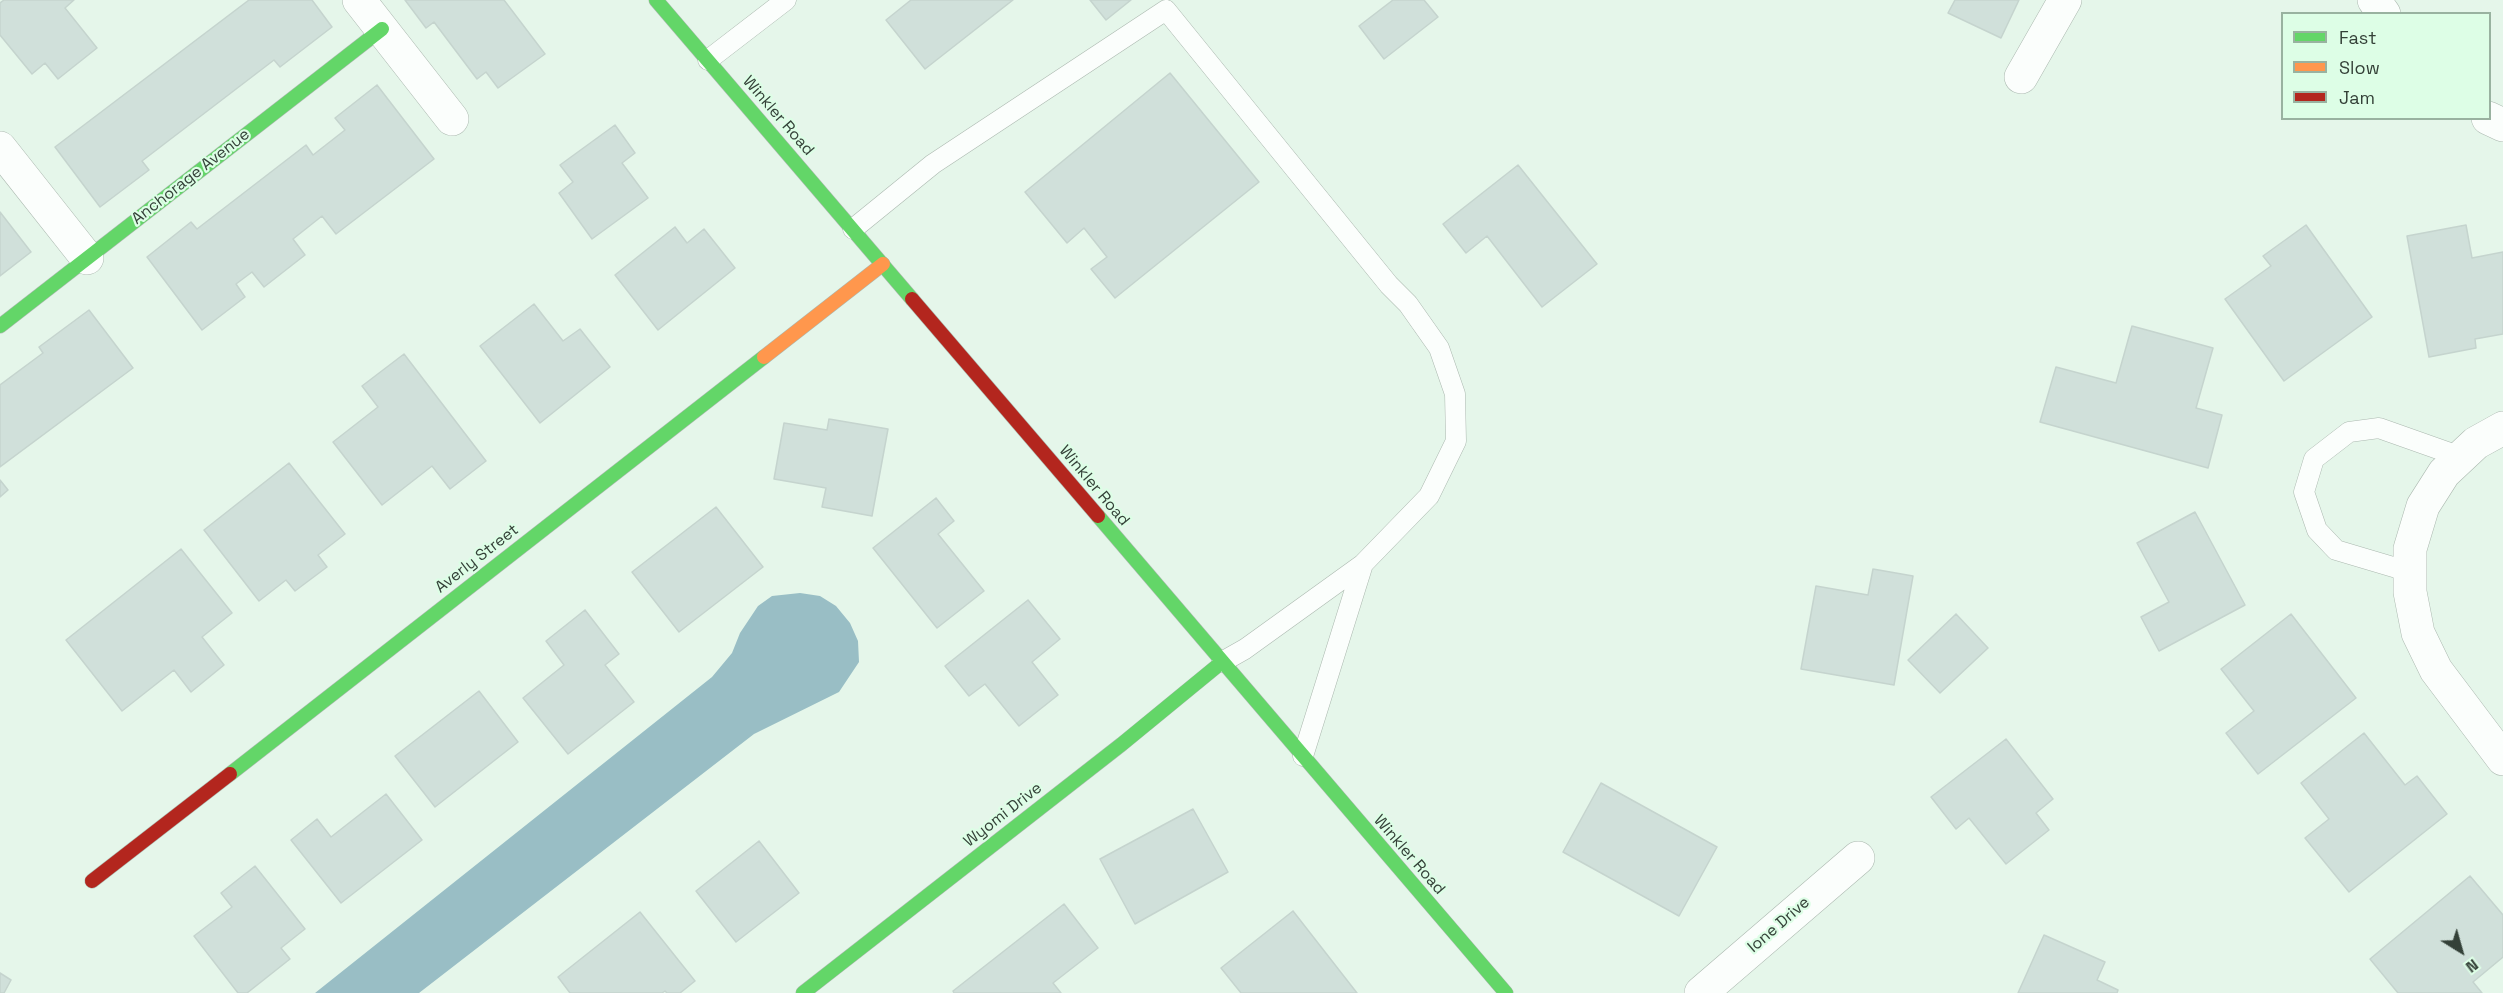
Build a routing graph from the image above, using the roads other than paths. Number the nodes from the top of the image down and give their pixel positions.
1 (359, 0) edge
2 (656, 0) edge
3 (786, 0) edge
4 (2065, 0) edge
5 (382, 29) junction
6 (708, 60) junction
7 (2021, 77) dead end
8 (452, 119) dead end
9 (0, 148) edge
10 (853, 229) junction
11 (87, 258) junction
12 (883, 264) junction
13 (0, 326) edge
14 (2503, 428) edge
15 (2461, 457) junction
16 (1363, 564) junction
17 (2410, 572) junction
18 (1222, 662) junction
19 (1303, 756) junction
20 (2503, 759) edge
21 (1858, 858) dead end
22 (92, 881) dead end
23 (803, 993) edge
24 (1506, 993) edge
25 (1701, 993) edge

1 - 5 street
2 - 6 street, Winkler Road
3 - 6 lane
4 - 7 street
5 - 8 street
5 - 11 street, Anchorage Avenue
6 - 10 street, Winkler Road
9 - 11 street
10 - 12 street, Winkler Road
10 - 16 lane
11 - 13 street, Anchorage Avenue
12 - 18 street, Winkler Road
12 - 22 street, Averly Street
14 - 15 street
15 - 17 street
15 - 17 lane
16 - 18 lane
16 - 19 lane
17 - 20 street
18 - 19 street, Winkler Road
18 - 23 street, Wyomi Drive
19 - 24 street, Winkler Road
21 - 25 street, Ione Drive

